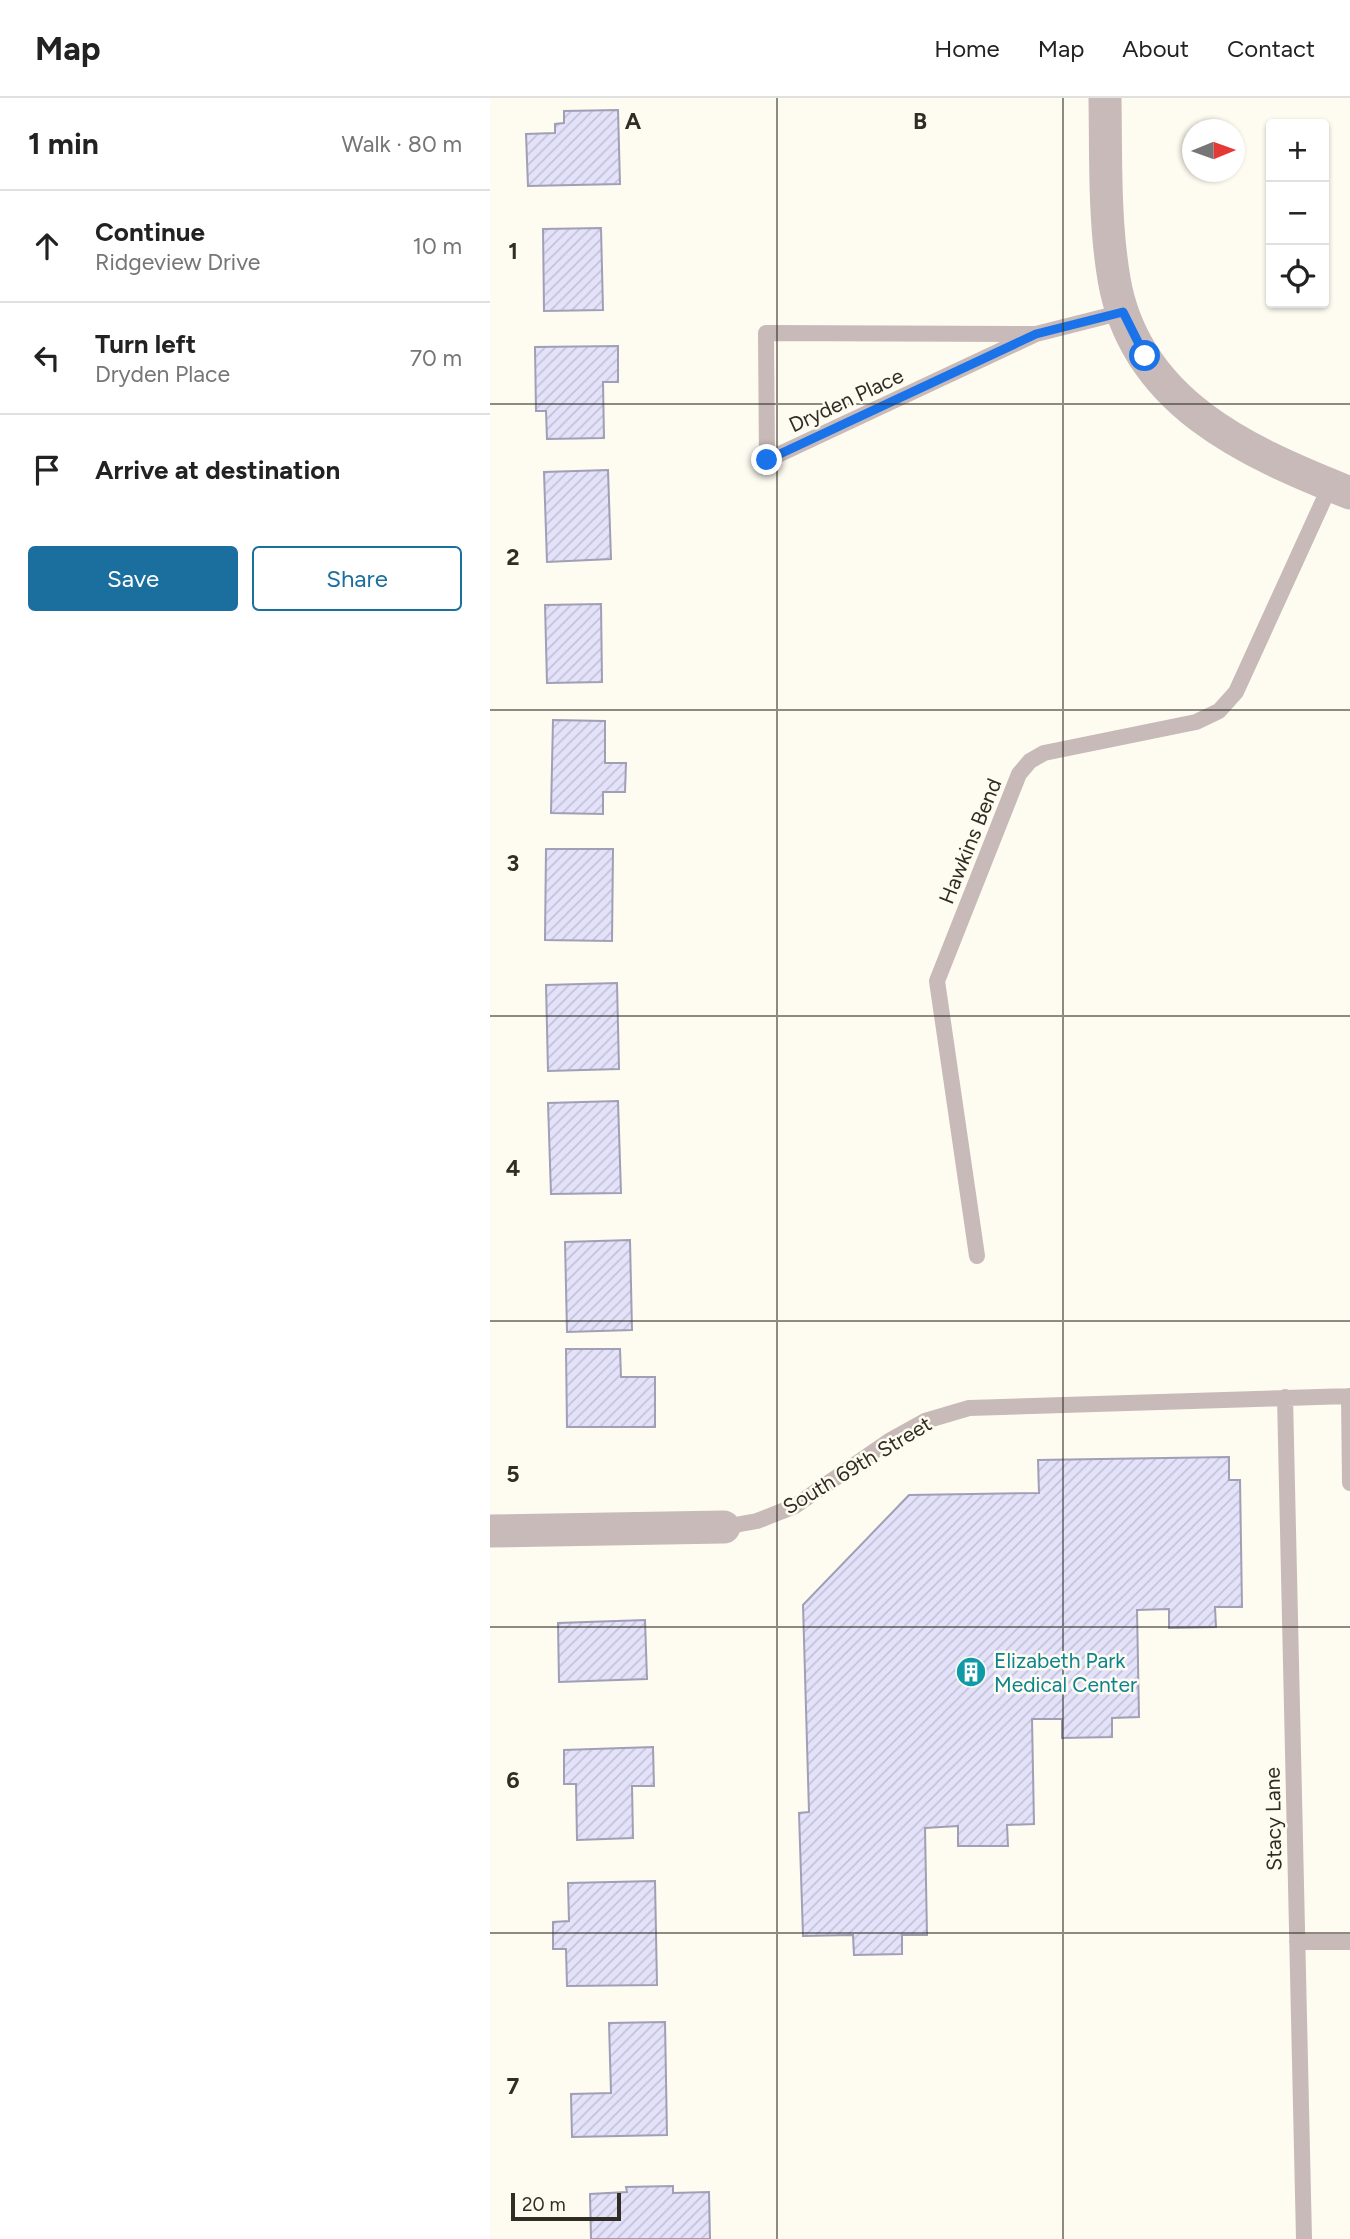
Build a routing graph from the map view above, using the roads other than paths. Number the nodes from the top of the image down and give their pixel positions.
1 (1105, 98) edge
2 (1123, 312) junction
3 (1036, 334) junction
4 (1340, 490) edge
5 (978, 1256) dead end
6 (1349, 1396) edge
7 (1285, 1397) junction
8 (1350, 1483) edge
9 (724, 1527) joint
10 (490, 1531) edge
11 (1297, 1942) junction
12 (1350, 1942) edge
13 (1304, 2239) edge

1 - 2 street
2 - 3 lane, Dryden Place
2 - 4 street
3 - 3 lane, Dryden Place
4 - 5 lane, Hawkins Bend
6 - 7 lane, South 69th Street
6 - 8 lane
7 - 9 lane, South 69th Street
7 - 11 lane, Stacy Lane
9 - 10 street, South 69th Street
11 - 12 lane
11 - 13 lane, Stacy Lane

